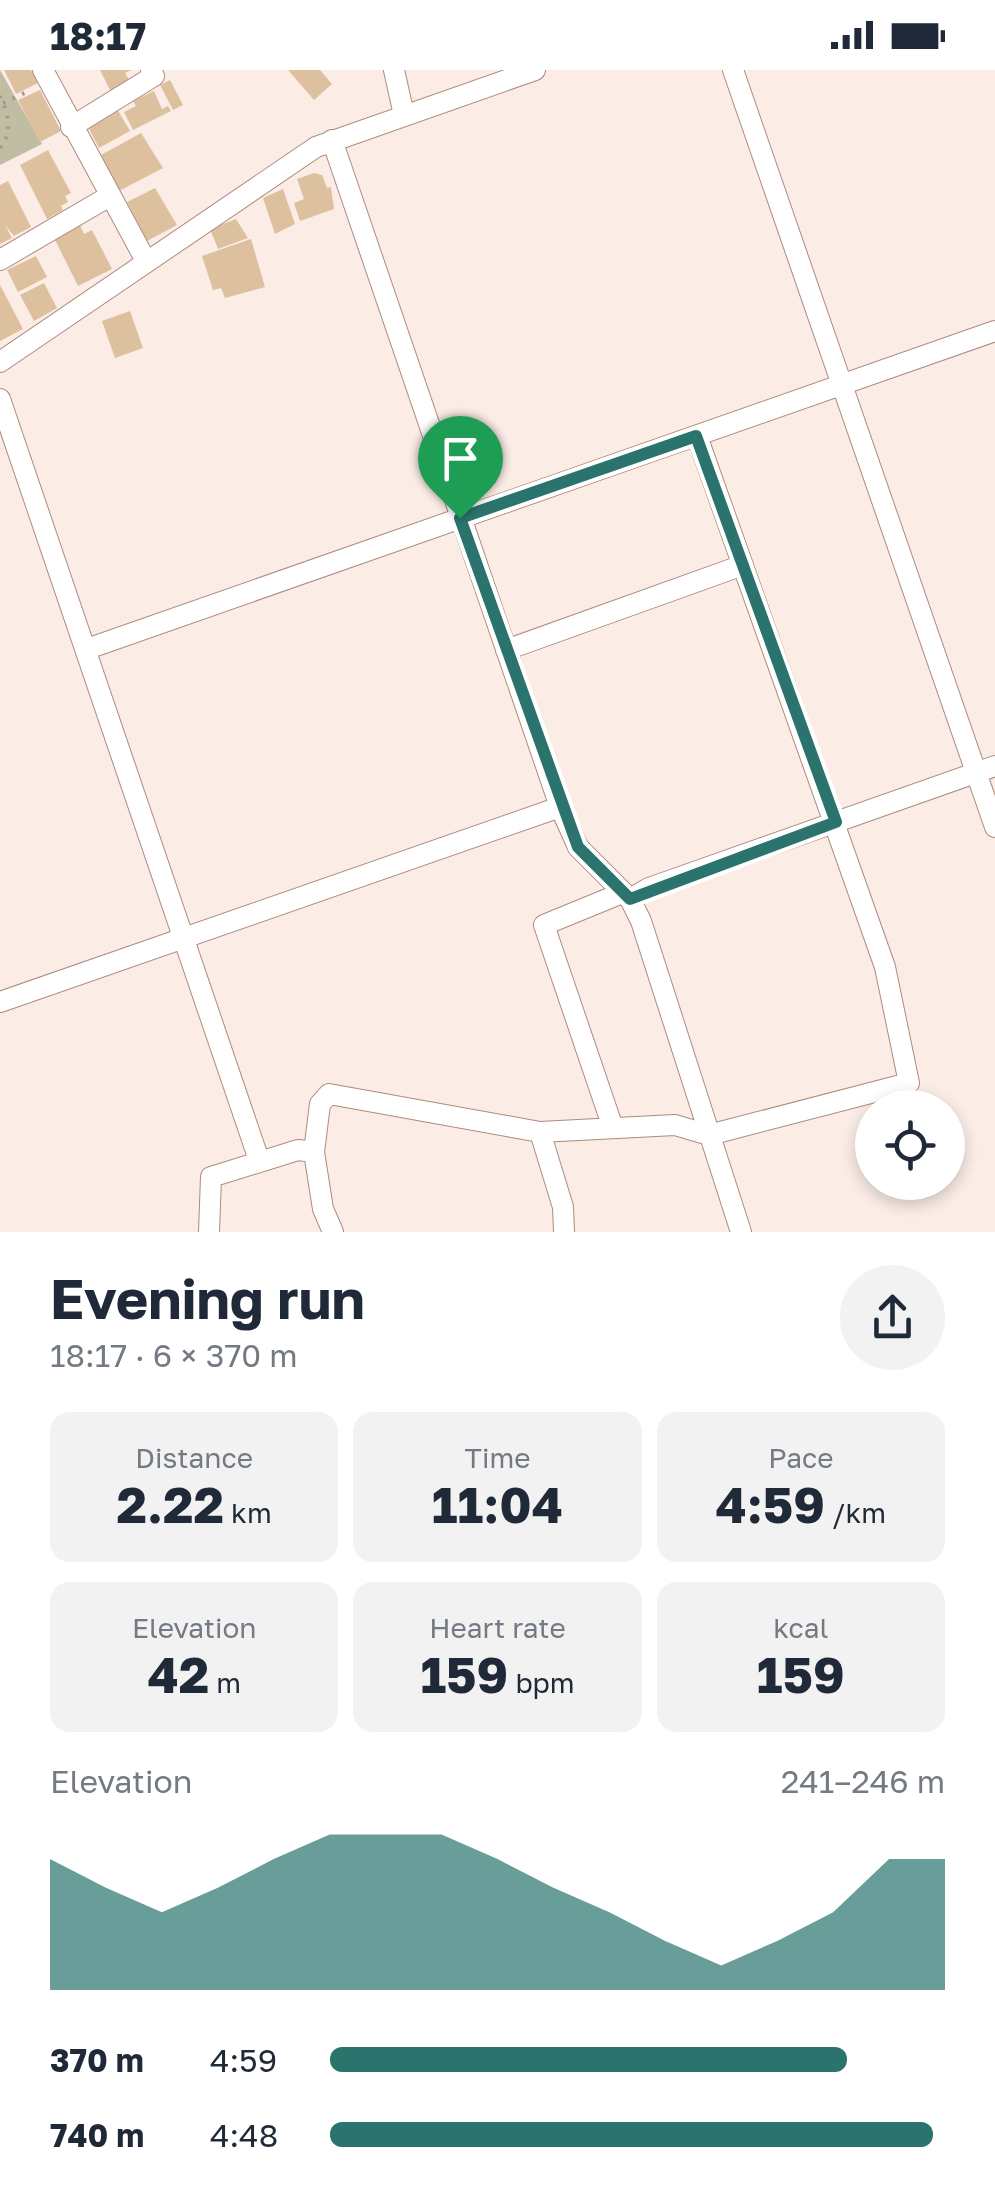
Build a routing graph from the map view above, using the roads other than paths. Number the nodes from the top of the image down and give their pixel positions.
1 (150, 70) edge
2 (394, 70) edge
3 (535, 70) edge
4 (733, 70) edge
5 (46, 76) edge
6 (404, 115) junction
7 (71, 126) junction
8 (332, 140) junction
9 (108, 197) junction
10 (0, 260) edge
11 (146, 262) junction
12 (995, 331) edge
13 (0, 362) edge
14 (840, 386) junction
15 (0, 399) edge
16 (696, 436) junction
17 (460, 518) junction
18 (744, 566) junction
19 (87, 649) junction
20 (506, 650) junction
21 (986, 770) edge
22 (560, 807) junction
23 (836, 822) junction
24 (995, 828) edge
25 (626, 896) junction
26 (187, 938) junction
27 (0, 1002) edge
28 (613, 1128) junction
29 (540, 1132) junction
30 (709, 1135) junction
31 (314, 1152) junction
32 (259, 1160) junction
33 (209, 1232) edge
34 (332, 1232) edge
35 (564, 1232) edge
36 (741, 1232) edge

1 - 7 street
2 - 6 street
3 - 6 street
4 - 14 street
5 - 7 street
6 - 8 street
7 - 9 street
8 - 11 street
8 - 17 street
9 - 10 street
9 - 11 street
11 - 13 street
12 - 14 street
14 - 16 street
14 - 21 street
15 - 19 street
16 - 17 street
16 - 18 street
17 - 19 street
17 - 20 street
18 - 20 street
18 - 23 street
19 - 26 street
20 - 22 street
21 - 23 street
21 - 24 street
22 - 25 street
22 - 26 street
23 - 25 street
23 - 30 street
25 - 28 street
25 - 30 street
26 - 27 street
26 - 32 street
28 - 29 street
28 - 30 street
29 - 31 street
29 - 35 street
30 - 36 street
31 - 32 street
31 - 34 street
32 - 33 street

